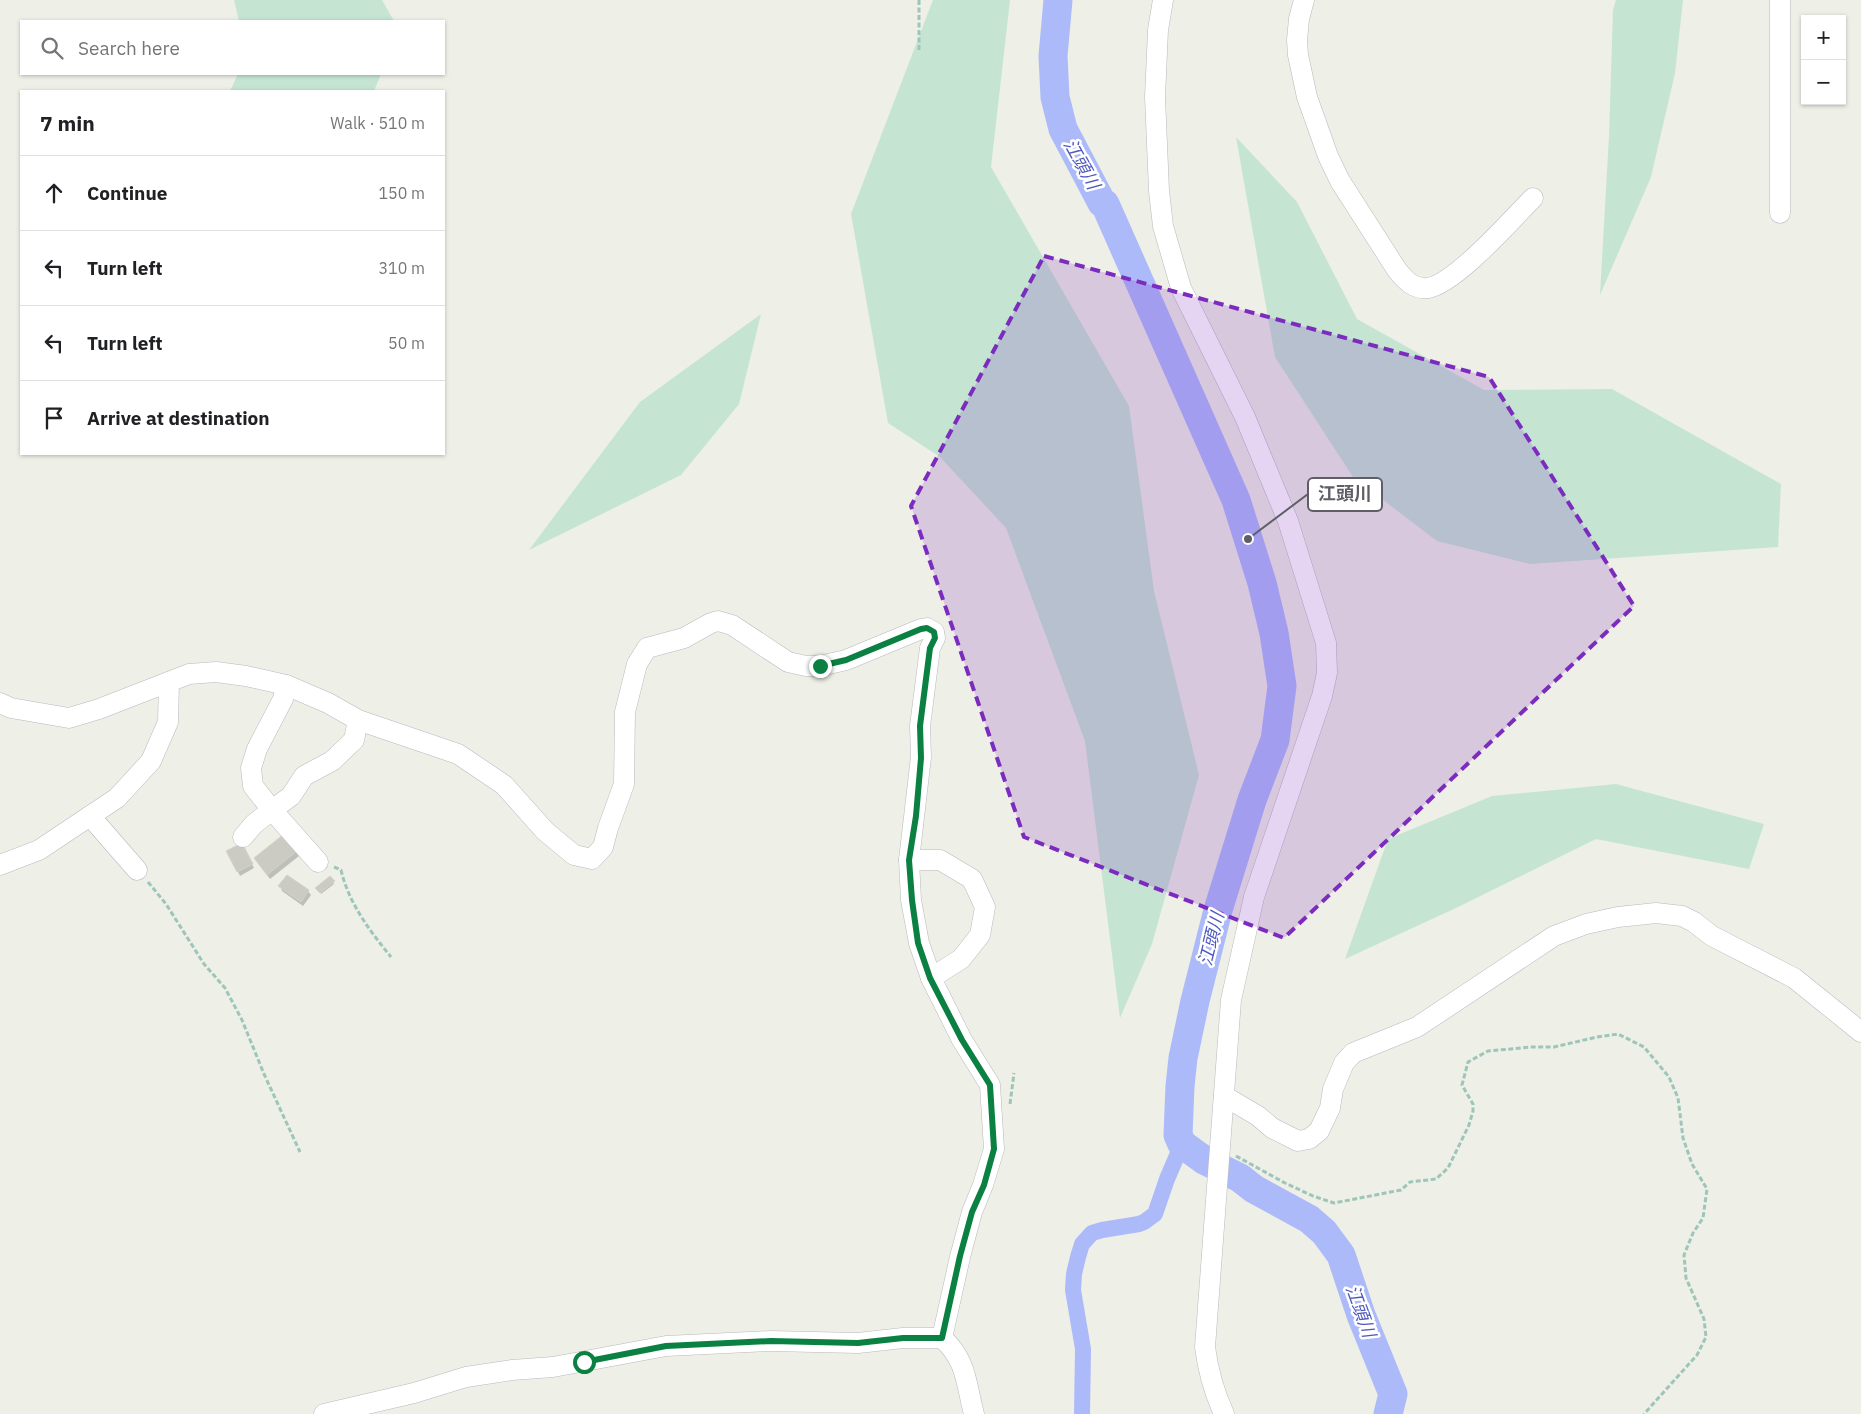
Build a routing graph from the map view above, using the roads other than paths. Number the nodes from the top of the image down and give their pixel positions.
1 (1163, 0) edge
2 (1304, 0) edge
3 (1780, 0) edge
4 (1533, 198) dead end
5 (1780, 213) dead end
6 (168, 682) junction
7 (286, 685) junction
8 (0, 703) edge
9 (358, 720) junction
10 (272, 810) junction
11 (90, 816) junction
12 (243, 837) dead end
13 (909, 860) junction
14 (318, 862) road end
15 (0, 865) edge
16 (138, 870) road end
17 (930, 978) junction
18 (1861, 1032) edge
19 (1224, 1096) junction
20 (942, 1338) junction
21 (324, 1414) edge
22 (974, 1414) edge
23 (1224, 1414) edge

1 - 19 street
2 - 4 street
3 - 5 street
6 - 7 street
6 - 8 street
6 - 11 street
7 - 9 street
7 - 10 street
9 - 10 street
9 - 13 street
10 - 12 street
10 - 14 street
11 - 15 street
11 - 16 street
13 - 17 street
13 - 17 street
17 - 20 street
18 - 19 street
19 - 23 street
20 - 21 street
20 - 22 street

